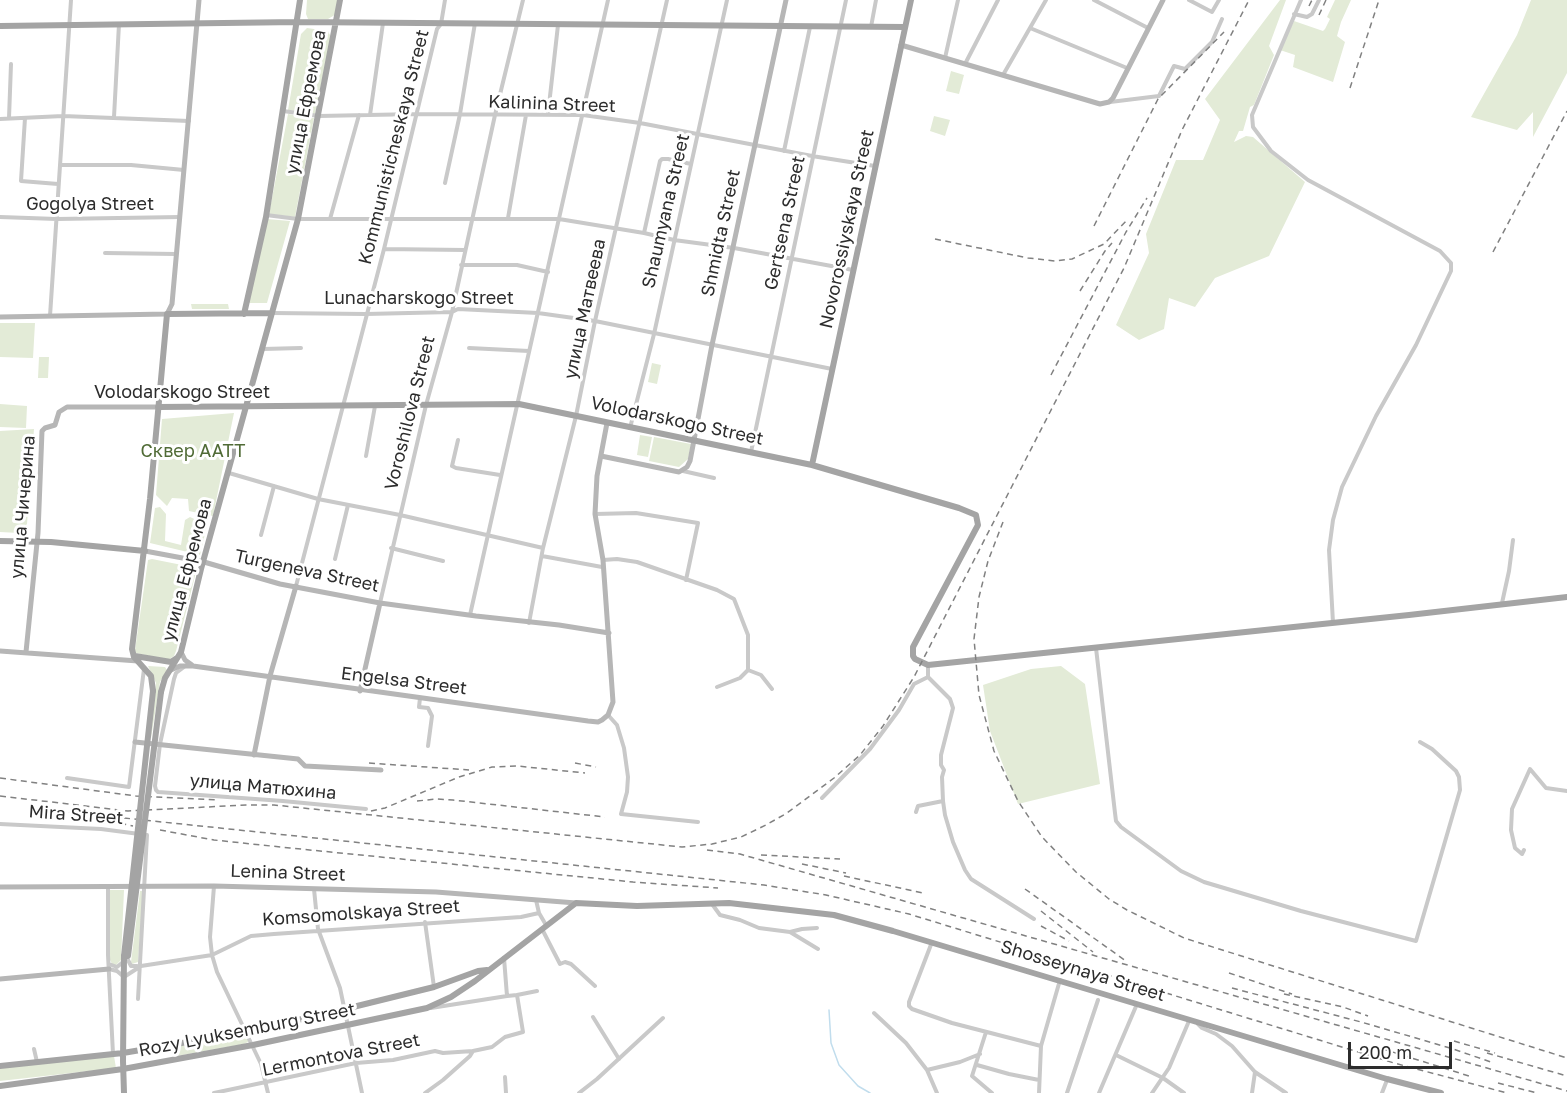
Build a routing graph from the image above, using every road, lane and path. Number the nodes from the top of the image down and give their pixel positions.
1 (71, 0) edge
2 (200, 0) edge
3 (300, 0) edge
4 (340, 0) edge
5 (445, 0) edge
6 (523, 0) edge
7 (608, 0) edge
8 (667, 0) edge
9 (727, 0) edge
10 (786, 0) edge
11 (846, 0) edge
12 (876, 0) edge
13 (911, 0) edge
14 (958, 0) edge
15 (998, 0) edge
16 (1046, 0) edge
17 (1094, 0) edge
18 (1162, 0) edge
19 (1190, 0) edge
20 (1219, 0) edge
21 (1301, 0) edge
22 (1319, 0) edge
23 (1294, 14) junction
24 (1222, 19) dead end
25 (298, 22) junction
26 (337, 22) junction
27 (475, 23) junction
28 (119, 24) junction
29 (198, 24) junction
30 (383, 24) junction
31 (441, 24) junction
32 (516, 24) junction
33 (604, 24) junction
34 (69, 25) junction
35 (558, 25) junction
36 (662, 25) junction
37 (0, 26) edge
38 (721, 26) junction
39 (780, 26) junction
40 (811, 26) junction
41 (842, 26) junction
42 (871, 27) junction
43 (905, 27) junction
44 (1030, 28) junction
45 (1148, 28) junction
46 (902, 45) junction
47 (945, 58) junction
48 (11, 64) dead end
49 (965, 64) junction
50 (1127, 68) junction
51 (1003, 75) junction
52 (1109, 102) junction
53 (283, 111) junction
54 (418, 114) junction
55 (460, 114) junction
56 (548, 114) junction
57 (359, 115) junction
58 (370, 115) junction
59 (495, 115) junction
60 (526, 115) junction
61 (583, 115) junction
62 (63, 116) junction
63 (319, 116) junction
64 (114, 117) junction
65 (9, 118) junction
66 (25, 118) junction
67 (0, 119) edge
68 (190, 121) junction
69 (640, 123) junction
70 (699, 134) junction
71 (756, 145) junction
72 (784, 151) junction
73 (812, 156) junction
74 (691, 164) junction
75 (60, 165) junction
76 (875, 166) junction
77 (184, 170) junction
78 (445, 183) dead end
79 (58, 184) junction
80 (266, 215) junction
81 (0, 217) edge
82 (180, 218) junction
83 (474, 218) junction
84 (508, 218) junction
85 (57, 219) junction
86 (298, 219) junction
87 (330, 219) junction
88 (390, 219) junction
89 (559, 219) junction
90 (616, 228) junction
91 (644, 233) junction
92 (674, 240) junction
93 (734, 248) junction
94 (384, 249) junction
95 (465, 250) junction
96 (105, 253) dead end
97 (176, 254) junction
98 (791, 258) junction
99 (461, 265) junction
100 (853, 270) junction
101 (548, 273) junction
102 (452, 312) junction
103 (538, 312) junction
104 (272, 313) junction
105 (167, 314) junction
106 (244, 314) junction
107 (366, 314) junction
108 (50, 316) junction
109 (0, 317) edge
110 (595, 321) junction
111 (654, 334) junction
112 (712, 345) junction
113 (301, 348) dead end
114 (469, 348) dead end
115 (262, 349) junction
116 (529, 351) junction
117 (771, 356) junction
118 (833, 369) junction
119 (519, 404) junction
120 (426, 405) junction
121 (247, 406) junction
122 (341, 406) junction
123 (375, 406) junction
124 (158, 407) junction
125 (62, 409) joint
126 (576, 416) junction
127 (607, 423) junction
128 (630, 429) junction
129 (458, 440) dead end
130 (694, 442) junction
131 (751, 452) junction
132 (366, 456) dead end
133 (601, 456) junction
134 (812, 465) junction
135 (683, 471) junction
136 (229, 473) junction
137 (500, 475) junction
138 (714, 478) dead end
139 (274, 486) junction
140 (318, 499) junction
141 (348, 505) junction
142 (400, 514) junction
143 (595, 514) junction
144 (261, 535) dead end
145 (488, 535) junction
146 (1513, 540) dead end
147 (0, 541) edge
148 (36, 542) junction
149 (391, 548) junction
150 (543, 548) junction
151 (145, 551) junction
152 (542, 556) junction
153 (335, 559) dead end
154 (603, 560) junction
155 (443, 561) dead end
156 (204, 562) junction
157 (602, 567) dead end
158 (686, 580) junction
159 (296, 586) junction
160 (1567, 597) edge
161 (380, 603) junction
162 (1502, 603) junction
163 (470, 615) junction
164 (529, 623) junction
165 (1333, 623) junction
166 (609, 633) junction
167 (1096, 647) junction
168 (0, 651) edge
169 (133, 651) junction
170 (26, 652) junction
171 (180, 653) junction
172 (125, 659) junction
173 (140, 663) junction
174 (928, 665) junction
175 (194, 666) junction
176 (748, 670) junction
177 (169, 672) junction
178 (270, 676) junction
179 (928, 677) junction
180 (142, 686) junction
181 (717, 687) dead end
182 (772, 689) dead end
183 (360, 691) junction
184 (420, 698) junction
185 (608, 715) junction
186 (135, 742) junction
187 (1420, 742) dead end
188 (160, 744) junction
189 (428, 746) dead end
190 (254, 755) junction
191 (381, 770) dead end
192 (68, 778) dead end
193 (1567, 791) edge
194 (822, 798) dead end
195 (943, 801) junction
196 (366, 809) dead end
197 (916, 812) dead end
198 (698, 822) dead end
199 (0, 824) edge
200 (1524, 850) dead end
201 (108, 885) junction
202 (145, 885) junction
203 (214, 885) junction
204 (0, 887) edge
205 (314, 889) junction
206 (536, 900) junction
207 (576, 903) junction
208 (711, 903) junction
209 (539, 913) junction
210 (1034, 919) dead end
211 (425, 922) junction
212 (544, 927) junction
213 (817, 928) dead end
214 (318, 929) junction
215 (790, 932) junction
216 (932, 941) junction
217 (818, 949) dead end
218 (212, 956) junction
219 (126, 957) junction
220 (504, 958) junction
221 (141, 963) junction
222 (109, 965) junction
223 (487, 970) junction
224 (124, 977) junction
225 (0, 979) edge
226 (1060, 980) junction
227 (595, 986) dead end
228 (434, 987) junction
229 (537, 991) dead end
230 (517, 995) junction
231 (507, 996) junction
232 (138, 999) dead end
233 (1098, 1000) dead end
234 (1137, 1004) junction
235 (345, 1009) junction
236 (418, 1010) junction
237 (874, 1013) dead end
238 (593, 1017) dead end
239 (663, 1018) dead end
240 (1190, 1020) junction
241 (1197, 1022) junction
242 (350, 1025) junction
243 (246, 1032) junction
244 (986, 1032) junction
245 (253, 1045) junction
246 (1041, 1046) junction
247 (34, 1049) dead end
248 (473, 1051) junction
249 (123, 1053) junction
250 (113, 1054) junction
251 (980, 1054) junction
252 (1116, 1055) junction
253 (619, 1059) junction
254 (37, 1062) junction
255 (356, 1064) junction
256 (977, 1065) junction
257 (0, 1066) edge
258 (123, 1069) junction
259 (927, 1070) junction
260 (1255, 1072) junction
261 (505, 1077) dead end
262 (1163, 1078) junction
263 (1387, 1079) junction
264 (1039, 1080) junction
265 (265, 1084) junction
266 (0, 1086) edge
267 (124, 1093) edge
268 (214, 1093) edge
269 (268, 1093) edge
270 (362, 1093) edge
271 (424, 1093) edge
272 (506, 1093) edge
273 (579, 1093) edge
274 (938, 1093) edge
275 (992, 1093) edge
276 (1040, 1093) edge
277 (1067, 1093) edge
278 (1099, 1093) edge
279 (1152, 1093) edge
280 (1184, 1093) edge
281 (1252, 1093) edge
282 (1286, 1093) edge
283 (1382, 1093) edge
284 (1441, 1093) edge

1 - 34 street
2 - 29 street
3 - 25 main road, улица Ефремова
4 - 26 main road, улица Ефремова
5 - 31 street, Kommunisticheskaya Street
6 - 32 street, Voroshilova Street
7 - 33 street
8 - 36 street, улица Матвеева
9 - 38 street, Shaumyana Street
10 - 39 street, Shmidta Street
11 - 41 street, Gertsena Street
12 - 42 street
13 - 43 main road, Novorossiyskaya Street
14 - 47 street
15 - 49 street
16 - 44 street
17 - 45 street
18 - 45 street
19 - 20 street
21 - 23 street
22 - 23 street
23 - 165 street
24 - 52 street
25 - 26 main road
25 - 29 main road
25 - 53 main road, улица Ефремова
26 - 30 main road
26 - 63 main road, улица Ефремова
27 - 31 main road
27 - 32 main road
27 - 55 street, Kalinina Street
28 - 29 main road
28 - 34 main road
28 - 64 street
29 - 68 street
30 - 31 main road
30 - 58 street
31 - 54 street, Kommunisticheskaya Street
32 - 35 main road
32 - 59 street, Voroshilova Street
33 - 35 main road
33 - 36 main road
33 - 61 street
34 - 37 main road
34 - 62 street
35 - 56 street
36 - 38 main road
36 - 69 street, улица Матвеева
38 - 39 main road
38 - 70 street, Shaumyana Street
39 - 40 main road
39 - 71 street, Shmidta Street
40 - 41 main road
40 - 72 street
41 - 42 main road
41 - 73 street, Gertsena Street
42 - 43 main road
43 - 46 main road, Novorossiyskaya Street
44 - 50 street
44 - 51 street
45 - 50 street
46 - 47 street
46 - 76 main road, Novorossiyskaya Street
47 - 49 street
48 - 65 street
49 - 51 street
50 - 52 street
51 - 52 street
53 - 63 street, Kalinina Street
53 - 80 main road, улица Ефремова
54 - 55 street, Kalinina Street
54 - 58 street, Kalinina Street
54 - 88 street, Kommunisticheskaya Street
55 - 59 street, Kalinina Street
55 - 78 street, Kalinina Street
56 - 60 street, Kalinina Street
56 - 61 street, Kalinina Street
57 - 58 street, Kalinina Street
57 - 63 street, Kalinina Street
57 - 87 street
59 - 60 street, Kalinina Street
59 - 83 street, Voroshilova Street
60 - 84 street
61 - 69 street, Kalinina Street
61 - 89 street
62 - 64 street
62 - 66 street
62 - 75 street
63 - 86 main road, улица Ефремова
64 - 68 street
65 - 66 street
65 - 67 street
66 - 79 street
68 - 77 street
69 - 70 street, Kalinina Street
69 - 90 street, улица Матвеева
70 - 71 street, Kalinina Street
70 - 74 street, Shaumyana Street
71 - 72 street, Kalinina Street
71 - 93 street, Shmidta Street
72 - 73 street, Kalinina Street
73 - 76 street, Kalinina Street
73 - 98 street, Gertsena Street
74 - 91 street
74 - 92 street, Shaumyana Street
75 - 77 street
75 - 79 street
76 - 100 main road, Novorossiyskaya Street
77 - 82 street
79 - 85 street
80 - 86 street
80 - 106 main road, улица Ефремова
81 - 85 street, Gogolya Street
82 - 85 street, Gogolya Street
82 - 97 street
83 - 84 street
83 - 88 street
83 - 95 street, Voroshilova Street
84 - 89 street
85 - 108 street
86 - 87 street
86 - 104 main road, улица Ефремова
87 - 88 street
88 - 94 street, Kommunisticheskaya Street
89 - 90 street
89 - 101 street
90 - 91 street
90 - 110 street, улица Матвеева
91 - 92 street
92 - 93 street
92 - 111 street, Shaumyana Street
93 - 98 street
93 - 112 street, Shmidta Street
94 - 95 street
94 - 107 street, Kommunisticheskaya Street
95 - 99 street, Voroshilova Street
96 - 97 street
97 - 105 street
98 - 100 street
98 - 117 street, Gertsena Street
99 - 101 street
99 - 102 street, Voroshilova Street
100 - 118 main road, Novorossiyskaya Street
101 - 103 street
102 - 103 street, Lunacharskogo Street
102 - 107 street, Lunacharskogo Street
102 - 120 street, Voroshilova Street
103 - 110 street, Lunacharskogo Street
103 - 116 street
104 - 106 main road, Lunacharskogo Street
104 - 107 street, Lunacharskogo Street
104 - 115 main road, улица Ефремова
105 - 106 main road, Lunacharskogo Street
105 - 108 street, Lunacharskogo Street
105 - 124 main road, улица Ефремова
107 - 122 street, Kommunisticheskaya Street
108 - 109 street, Lunacharskogo Street
110 - 111 street, Lunacharskogo Street
110 - 126 street, улица Матвеева
111 - 112 street, Lunacharskogo Street
111 - 128 street, Shaumyana Street
112 - 117 street, Lunacharskogo Street
112 - 130 street, Shmidta Street
113 - 115 street
114 - 116 street
115 - 121 main road, улица Ефремова
116 - 119 street
117 - 118 street, Lunacharskogo Street
117 - 131 street, Gertsena Street
118 - 134 main road, Novorossiyskaya Street
119 - 120 main road, Volodarskogo Street
119 - 126 main road, Volodarskogo Street
119 - 137 street
120 - 123 main road, Volodarskogo Street
120 - 142 street, Voroshilova Street
121 - 122 main road, Volodarskogo Street
121 - 124 main road, Volodarskogo Street
121 - 136 main road, улица Ефремова
122 - 123 main road, Volodarskogo Street
122 - 140 street, Kommunisticheskaya Street
123 - 132 street
124 - 125 street, Volodarskogo Street
124 - 151 main road, улица Ефремова
125 - 148 street, улица Чичерина
126 - 127 main road, Volodarskogo Street
126 - 150 street, улица Матвеева
127 - 128 main road, Volodarskogo Street
127 - 133 street
128 - 130 main road, Volodarskogo Street
129 - 137 street
130 - 131 main road, Volodarskogo Street
130 - 135 street, Shmidta Street
131 - 134 main road, Volodarskogo Street
133 - 135 street
133 - 143 street
134 - 174 main road, Volodarskogo Street
135 - 138 street
136 - 139 street
136 - 156 main road, улица Ефремова
137 - 145 street
139 - 140 street
139 - 144 street
140 - 141 street
140 - 159 street, Kommunisticheskaya Street
141 - 142 street
141 - 153 street
142 - 145 street
142 - 149 street, Voroshilova Street
143 - 154 street
143 - 158 street
145 - 150 street
145 - 163 street
146 - 162 street
147 - 148 main road, Turgeneva Street
148 - 151 main road, Turgeneva Street
148 - 170 street, улица Чичерина
149 - 155 street
149 - 161 street, Voroshilova Street
150 - 152 street, улица Матвеева
151 - 156 street, Turgeneva Street
151 - 169 main road, улица Ефремова
152 - 157 street
152 - 164 street, улица Матвеева
154 - 158 street
154 - 166 street
156 - 159 street, Turgeneva Street
156 - 171 main road, улица Ефремова
158 - 176 street
159 - 161 street, Turgeneva Street
159 - 178 street, Kommunisticheskaya Street
160 - 162 main road
161 - 163 street, Turgeneva Street
161 - 183 street, Voroshilova Street
162 - 165 main road
163 - 164 street, Turgeneva Street
164 - 166 street, Turgeneva Street
165 - 167 main road
166 - 185 street
167 - 174 main road
167 - 187 street
168 - 170 street
169 - 171 main road
169 - 172 street
169 - 173 main road, улица Ефремова
170 - 172 street
171 - 175 street
171 - 177 main road, улица Ефремова
172 - 173 street
172 - 180 street
173 - 180 street
173 - 219 main road, улица Ефремова, bridge
174 - 179 street
175 - 177 street
175 - 178 street, Engelsa Street
175 - 188 street, улица Ефремова
176 - 181 street
176 - 182 street
177 - 219 main road, улица Ефремова, bridge
178 - 183 street, Engelsa Street
178 - 190 street, Kommunisticheskaya Street
179 - 194 street
179 - 195 street
180 - 186 street
183 - 184 street, Engelsa Street
184 - 185 street, Engelsa Street
184 - 189 street
185 - 198 street
186 - 188 street
186 - 192 street
188 - 190 street
188 - 196 street, улица Матюхина
190 - 191 street
193 - 200 street
195 - 197 street
195 - 210 street
199 - 202 street, Mira Street
201 - 202 street, Lenina Street
201 - 204 street, Lenina Street
201 - 222 street
202 - 203 street, Lenina Street
202 - 221 street
203 - 205 street, Lenina Street
203 - 218 street
205 - 206 street, Lenina Street
205 - 214 street
206 - 207 street, Lenina Street
206 - 209 street
207 - 208 main road, Shosseynaya Street
207 - 212 main road, Rozy Lyuksemburg Street
208 - 215 street
208 - 216 main road, Shosseynaya Street
209 - 211 street, Komsomolskaya Street
209 - 212 street
211 - 214 street, Komsomolskaya Street
211 - 228 street
212 - 220 main road, Rozy Lyuksemburg Street
212 - 227 street
213 - 215 street
214 - 218 street, Komsomolskaya Street
214 - 235 street
215 - 217 street
216 - 226 main road, Shosseynaya Street
216 - 244 street
218 - 221 street, Komsomolskaya Street
218 - 243 street
219 - 221 street
219 - 222 street
219 - 224 main road, улица Ефремова
220 - 223 main road, Rozy Lyuksemburg Street
220 - 231 street
221 - 224 street
221 - 232 street
222 - 224 street
222 - 225 street
222 - 250 street
223 - 228 main road, Rozy Lyuksemburg Street
223 - 236 main road, Rozy Lyuksemburg Street
224 - 249 main road, улица Ефремова
226 - 234 main road, Shosseynaya Street
226 - 246 street
228 - 235 main road, Rozy Lyuksemburg Street
229 - 230 street
230 - 231 street
230 - 248 street
231 - 236 street
233 - 277 street
234 - 240 main road, Shosseynaya Street
234 - 252 street
235 - 242 street
235 - 243 main road, Rozy Lyuksemburg Street
236 - 242 main road, Rozy Lyuksemburg Street
237 - 259 street
238 - 253 street
239 - 253 street
240 - 241 main road, Shosseynaya Street
240 - 262 street
241 - 260 street
241 - 263 main road, Shosseynaya Street
242 - 245 main road, Rozy Lyuksemburg Street
242 - 255 street
243 - 245 street
243 - 249 main road, Rozy Lyuksemburg Street
244 - 246 street
244 - 251 street
245 - 258 main road, Rozy Lyuksemburg Street
245 - 265 street
246 - 264 street
247 - 254 street
248 - 255 street, Lermontova Street
248 - 271 street
249 - 250 main road, Rozy Lyuksemburg Street
249 - 258 main road, улица Ефремова
250 - 254 main road, Rozy Lyuksemburg Street
251 - 256 street
251 - 259 street
252 - 262 street
252 - 278 street
253 - 273 street
254 - 257 main road, Rozy Lyuksemburg Street
255 - 265 street, Lermontova Street
255 - 270 street
256 - 264 street
256 - 275 street
258 - 266 main road, Rozy Lyuksemburg Street
258 - 267 main road, улица Ефремова
259 - 274 street
260 - 281 street
260 - 282 street
261 - 272 street
262 - 279 street
262 - 280 street
263 - 283 street
263 - 284 main road, Shosseynaya Street
264 - 276 street
265 - 268 street, Lermontova Street
265 - 269 street

